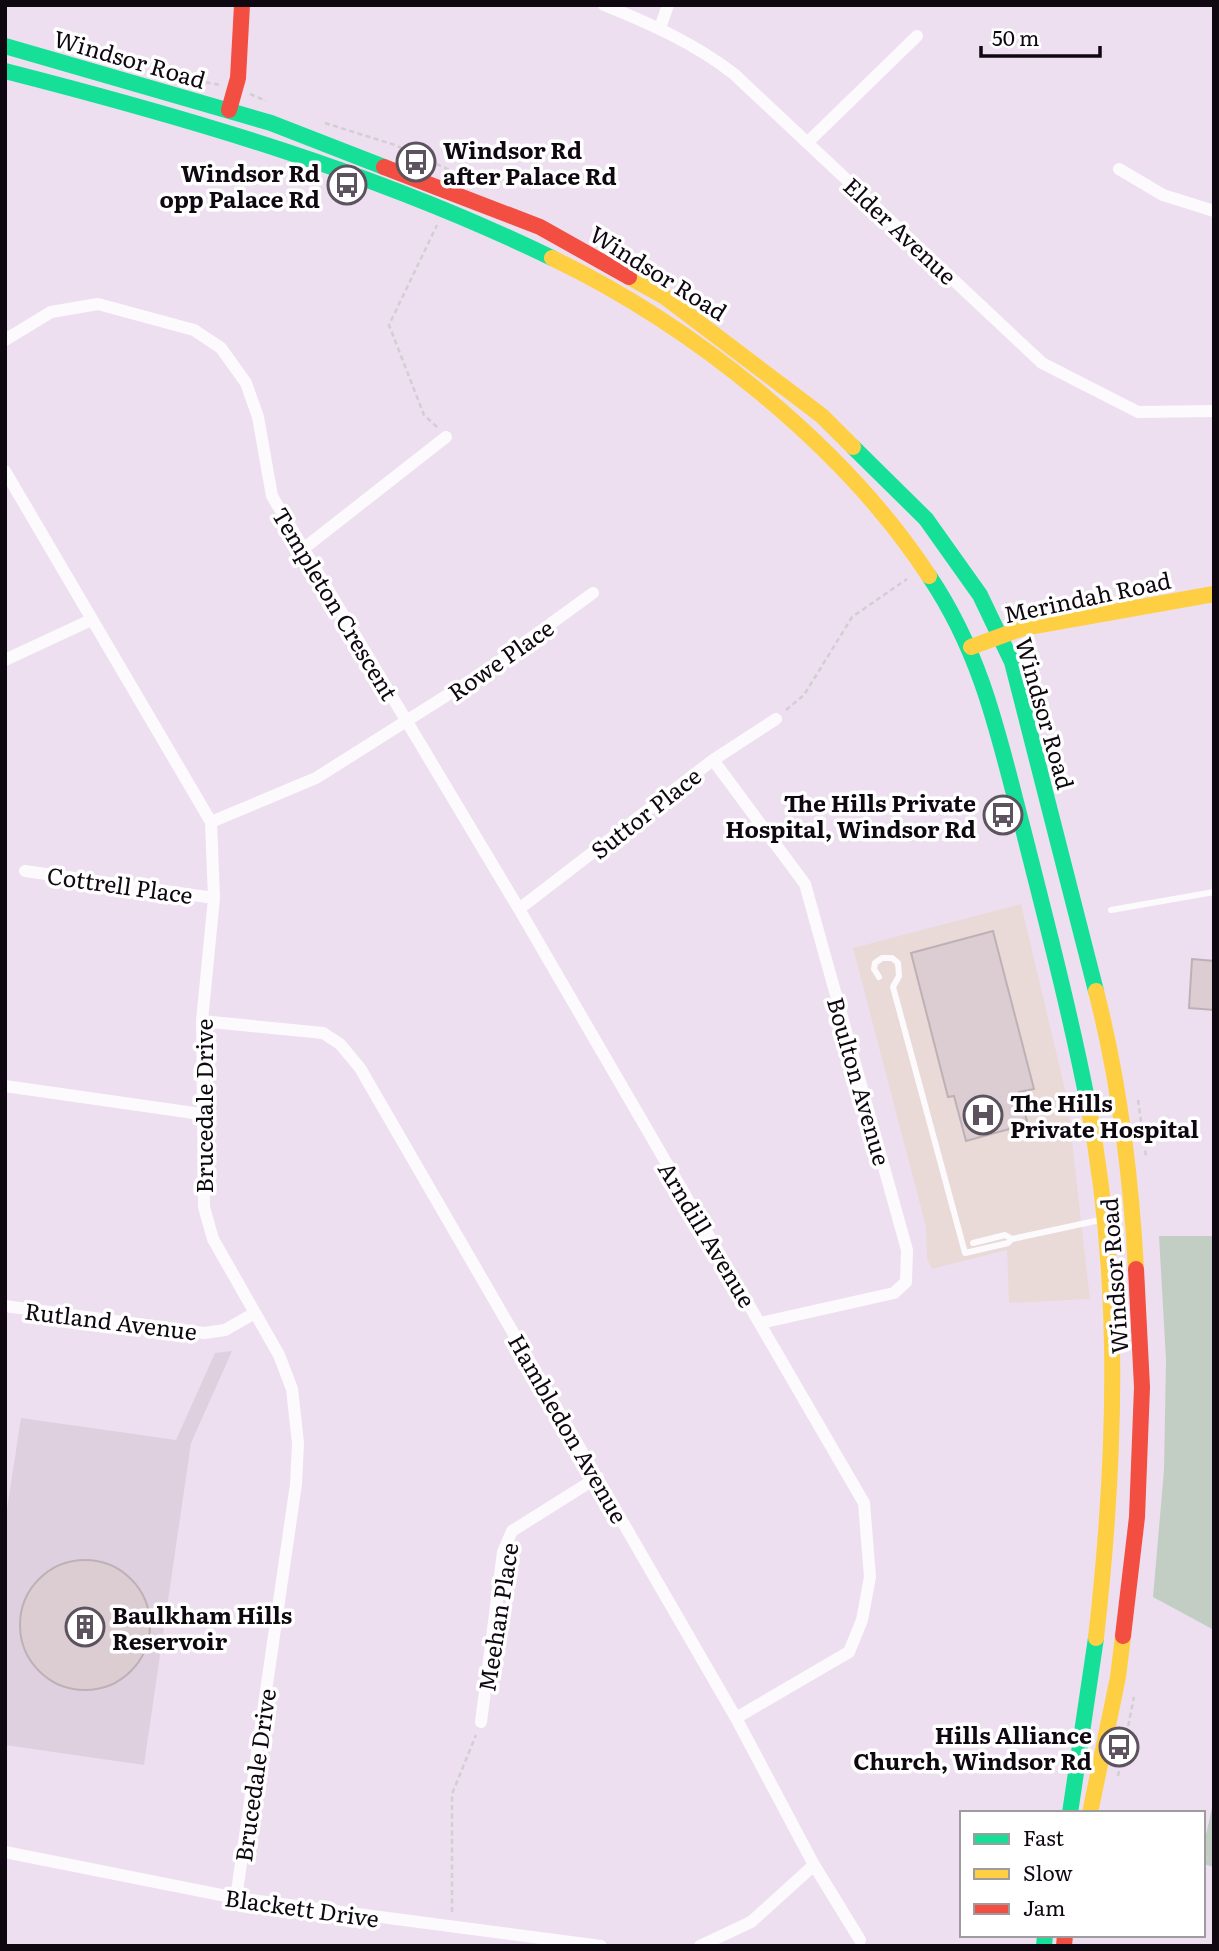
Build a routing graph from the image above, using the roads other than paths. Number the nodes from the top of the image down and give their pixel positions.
1 (242, 5) edge
2 (604, 5) edge
3 (668, 5) edge
4 (660, 28) junction
5 (917, 36) dead end
6 (5, 46) edge
7 (5, 71) edge
8 (158, 100) dead end
9 (167, 102) dead end
10 (229, 110) junction
11 (207, 115) dead end
12 (807, 143) junction
13 (1119, 169) dead end
14 (1214, 211) edge
15 (5, 340) edge
16 (1214, 411) edge
17 (446, 437) road end
18 (5, 471) edge
19 (303, 549) junction
20 (593, 593) dead end
21 (1214, 594) edge
22 (91, 620) junction
23 (1001, 637) junction
24 (971, 648) junction
25 (5, 660) edge
26 (776, 719) road end
27 (407, 722) junction
28 (713, 760) junction
29 (211, 822) junction
30 (25, 870) dead end
31 (1214, 892) edge
32 (214, 898) junction
33 (519, 909) junction
34 (1111, 910) dead end
35 (879, 978) dead end
36 (202, 1021) junction
37 (5, 1086) edge
38 (201, 1114) junction
39 (1124, 1142) junction
40 (1104, 1220) junction
41 (1012, 1239) junction
42 (973, 1243) dead end
43 (5, 1306) edge
44 (255, 1313) junction
45 (761, 1324) junction
46 (1141, 1349) junction
47 (598, 1477) junction
48 (736, 1718) junction
49 (481, 1722) road end
50 (1070, 1811) edge
51 (1090, 1811) edge
52 (5, 1852) edge
53 (814, 1865) junction
54 (236, 1898) junction
55 (860, 1940) dead end
56 (601, 1946) edge
57 (700, 1946) edge

1 - 10 main road
2 - 4 street, Elder Avenue
3 - 4 street
4 - 12 street, Elder Avenue
5 - 12 street
6 - 10 main road, Windsor Road
7 - 24 main road, Windsor Road
8 - 9 lane
10 - 11 lane
10 - 23 main road, Windsor Road
12 - 16 street, Elder Avenue
13 - 14 street
15 - 19 street, Templeton Crescent
17 - 19 street
18 - 22 street, Brucedale Drive
19 - 27 street, Templeton Crescent
20 - 27 street, Rowe Place
21 - 23 main road, Merindah Road
22 - 25 street
22 - 29 street, Brucedale Drive
23 - 24 main road, Merindah Road
23 - 39 main road, Windsor Road
24 - 40 main road, Windsor Road
26 - 28 street, Suttor Place
27 - 29 street, Rowe Place
27 - 33 street, Arndill Avenue
28 - 33 street, Suttor Place
28 - 45 street, Boulton Avenue
29 - 32 street, Brucedale Drive
30 - 32 street, Cottrell Place
31 - 34 lane
32 - 36 street, Brucedale Drive
33 - 45 street, Arndill Avenue
35 - 41 lane
36 - 38 street, Brucedale Drive
36 - 47 street, Hambledon Avenue
37 - 38 street
38 - 44 street, Brucedale Drive
39 - 40 main road
39 - 46 main road, Windsor Road
40 - 41 lane
40 - 46 main road
40 - 50 main road, Windsor Road
41 - 42 lane
43 - 44 street, Rutland Avenue
44 - 54 street, Brucedale Drive
45 - 48 street, Arndill Avenue
46 - 51 main road, Windsor Road
47 - 48 street, Hambledon Avenue
47 - 49 street, Meehan Place
48 - 53 street, Hambledon Avenue
52 - 54 street, Blackett Drive
53 - 55 street, Hambledon Avenue
53 - 57 street
54 - 56 street, Blackett Drive

